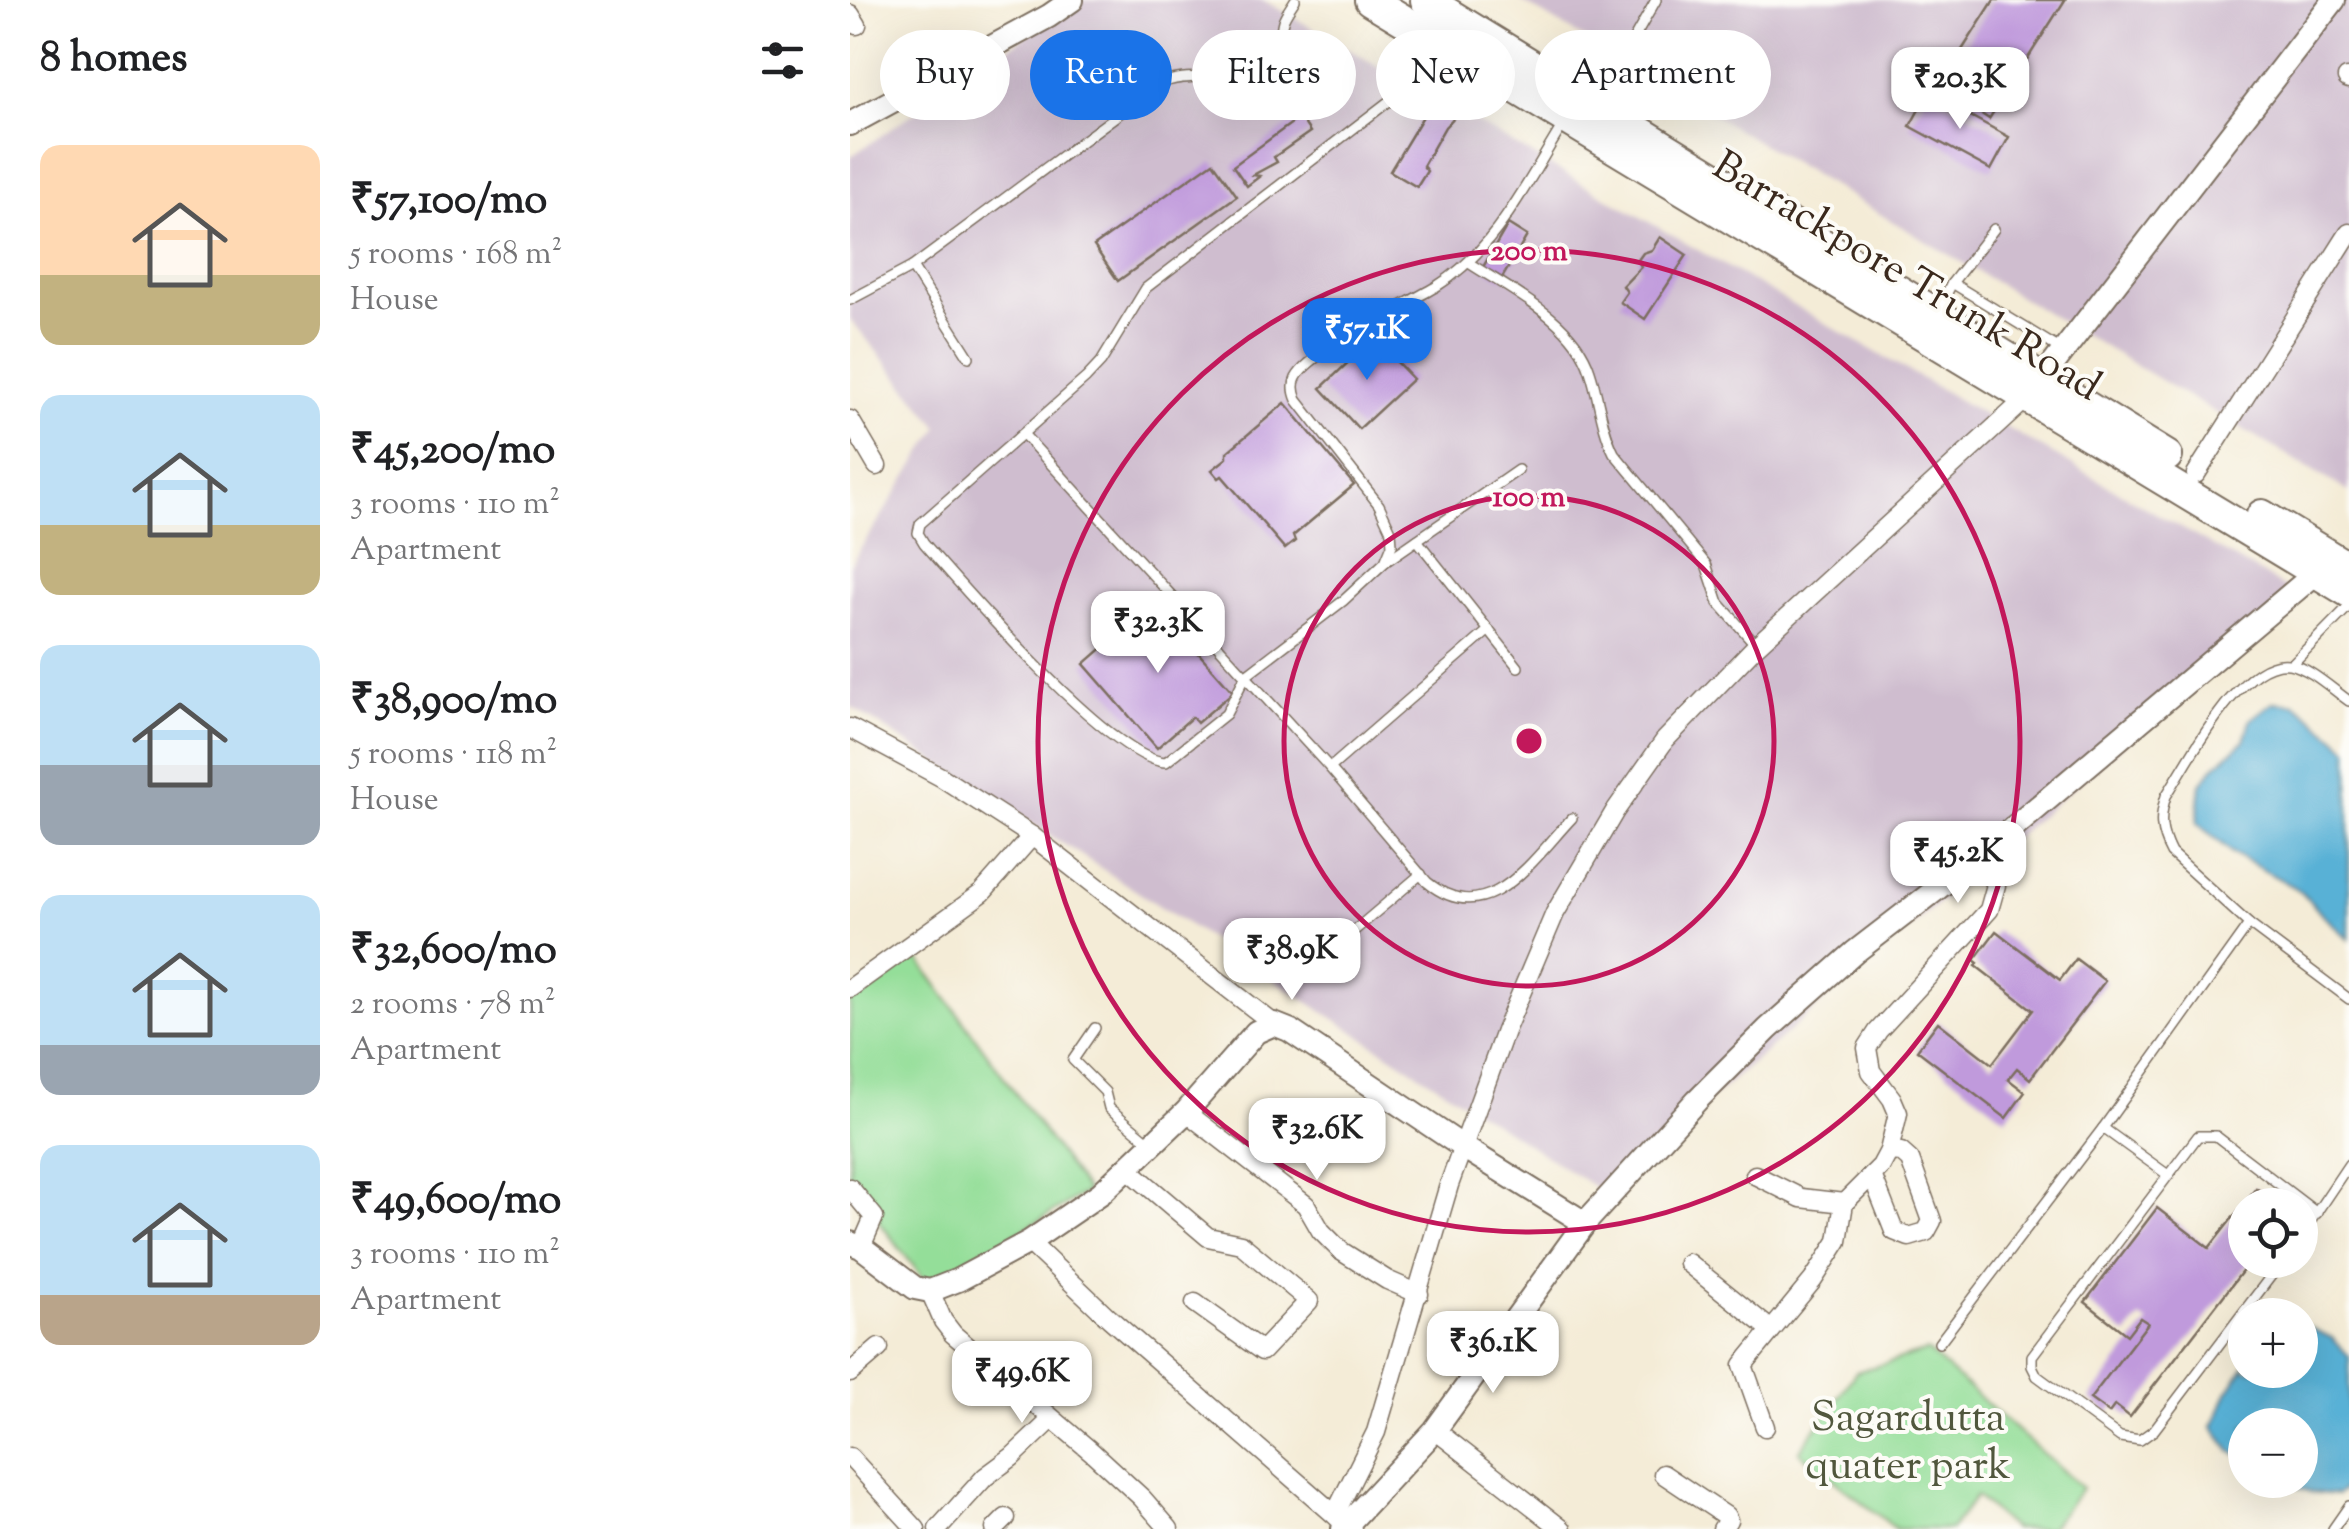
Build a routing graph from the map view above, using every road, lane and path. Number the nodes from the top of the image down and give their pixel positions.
1 (1072, 0) edge
2 (1294, 0) edge
3 (1370, 0) edge
4 (1426, 0) edge
5 (1656, 0) edge
6 (2334, 0) edge
7 (1421, 30) edge
8 (1639, 30) edge
9 (1535, 67) edge
10 (1376, 111) edge
11 (1566, 120) edge
12 (1569, 120) edge
13 (1621, 120) edge
14 (850, 124) edge
15 (1994, 229) dead end
16 (2349, 233) edge
17 (1469, 264) junction
18 (912, 267) junction
19 (1952, 283) junction
20 (850, 300) edge
21 (1937, 313) junction
22 (2062, 351) junction
23 (969, 357) dead end
24 (2035, 387) junction
25 (850, 420) edge
26 (1024, 436) junction
27 (876, 466) dead end
28 (1518, 470) dead end
29 (2196, 474) junction
30 (1417, 540) junction
31 (1385, 562) junction
32 (2331, 565) edge
33 (2349, 592) edge
34 (2349, 606) edge
35 (1488, 630) junction
36 (1756, 646) junction
37 (2292, 664) junction
38 (1518, 667) dead end
39 (1246, 675) junction
40 (2349, 701) edge
41 (850, 728) edge
42 (1330, 768) junction
43 (1572, 818) dead end
44 (1032, 836) junction
45 (1981, 856) junction
46 (1421, 874) junction
47 (2249, 924) junction
48 (1302, 975) dead end
49 (850, 988) edge
50 (2349, 999) edge
51 (1274, 1024) junction
52 (1095, 1028) dead end
53 (1186, 1112) junction
54 (2103, 1128) junction
55 (1152, 1144) junction
56 (1463, 1147) junction
57 (1889, 1152) junction
58 (2349, 1164) edge
59 (1128, 1169) junction
60 (1755, 1175) dead end
61 (1872, 1175) junction
62 (2168, 1176) junction
63 (850, 1188) edge
64 (2283, 1188) edge
65 (1844, 1203) junction
66 (2318, 1211) edge
67 (1585, 1223) junction
68 (1029, 1242) junction
69 (855, 1245) edge
70 (1688, 1263) dead end
71 (2270, 1278) edge
72 (930, 1291) junction
73 (1419, 1294) junction
74 (1195, 1302) dead end
75 (1770, 1329) junction
76 (1939, 1343) dead end
77 (879, 1348) dead end
78 (850, 1372) edge
79 (1051, 1420) junction
80 (1765, 1427) dead end
81 (1436, 1430) junction
82 (850, 1457) edge
83 (1663, 1474) dead end
84 (2349, 1506) edge
85 (1344, 1524) edge
86 (908, 1526) edge
87 (938, 1529) edge
88 (1169, 1529) edge
89 (1562, 1529) edge
90 (1722, 1529) edge
91 (2333, 1529) edge

1 - 14 street
2 - 18 lane
3 - 7 main road, Barrackpore Trunk Road
4 - 9 main road, Barrackpore Trunk Road
5 - 8 lane
6 - 22 street
10 - 26 lane
11 - 17 lane
12 - 24 main road, Barrackpore Trunk Road
13 - 21 main road, Barrackpore Trunk Road
15 - 19 lane
16 - 29 street
17 - 31 lane
17 - 36 lane
18 - 20 lane
18 - 23 lane
19 - 21 lane
19 - 22 lane
21 - 24 main road, Barrackpore Trunk Road
22 - 24 street
24 - 29 main road, Barrackpore Trunk Road
24 - 32 main road, Barrackpore Trunk Road
24 - 36 street
25 - 27 street
26 - 39 lane
26 - 39 lane
28 - 30 lane
29 - 32 main road, Barrackpore Trunk Road
30 - 31 lane
30 - 35 lane
31 - 39 lane
32 - 33 main road, Barrackpore Trunk Road
32 - 45 street
34 - 37 lane
35 - 38 lane
35 - 42 lane
36 - 56 street
37 - 40 lane
37 - 47 lane
39 - 42 lane
41 - 44 street
42 - 46 lane
43 - 46 lane
44 - 49 street
44 - 51 street
45 - 57 street
45 - 67 street
46 - 48 lane
47 - 50 lane
47 - 54 lane
51 - 53 street
51 - 56 street
52 - 55 lane
53 - 55 street
53 - 73 street
54 - 62 lane
54 - 76 lane
55 - 59 street
56 - 67 street
56 - 73 street
57 - 61 street
57 - 61 street
58 - 66 lane
59 - 68 street
59 - 74 street
60 - 65 street
61 - 65 street
62 - 64 lane
62 - 71 lane
63 - 69 street
65 - 75 street
67 - 81 street
68 - 72 street
68 - 85 street
69 - 72 street
70 - 75 street
72 - 79 street
73 - 85 street
75 - 80 street
77 - 78 street
79 - 87 street
79 - 88 street
81 - 85 street
81 - 89 street
82 - 86 street
83 - 90 street
84 - 91 lane

